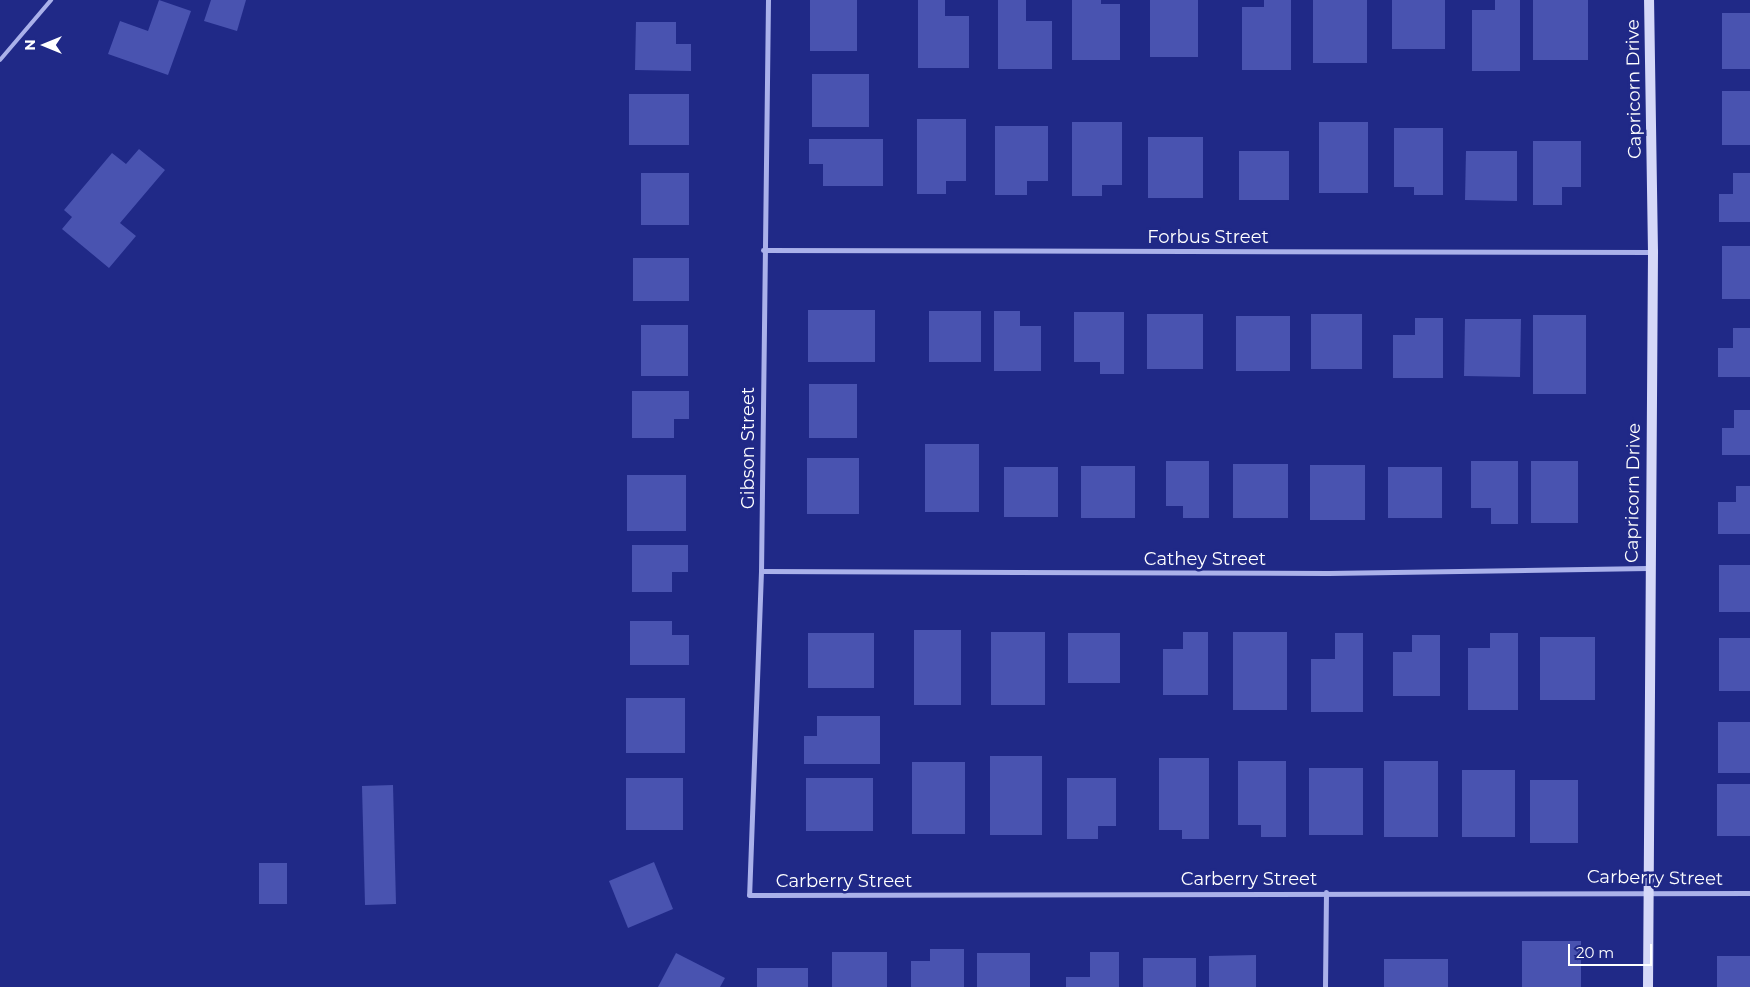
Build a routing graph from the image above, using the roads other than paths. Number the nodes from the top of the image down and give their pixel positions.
1 (51, 0) edge
2 (768, 0) edge
3 (1649, 0) edge
4 (0, 60) edge
5 (763, 250) junction
6 (1652, 252) junction
7 (1648, 568) junction
8 (761, 571) junction
9 (1649, 891) junction
10 (1326, 892) junction
11 (1750, 893) edge
12 (749, 895) joint
13 (1326, 987) edge
14 (1648, 987) edge

1 - 4 lane
2 - 5 street, Gibson Street
3 - 6 street, Capricorn Drive
5 - 6 street, Forbus Street
5 - 8 street, Gibson Street
6 - 7 street, Capricorn Drive
7 - 8 street, Cathey Street
7 - 9 street, Capricorn Drive
8 - 12 street, Gibson Street
9 - 10 street, Carberry Street
9 - 11 street, Carberry Street
9 - 14 street, Capricorn Drive
10 - 12 street, Carberry Street
10 - 13 street

